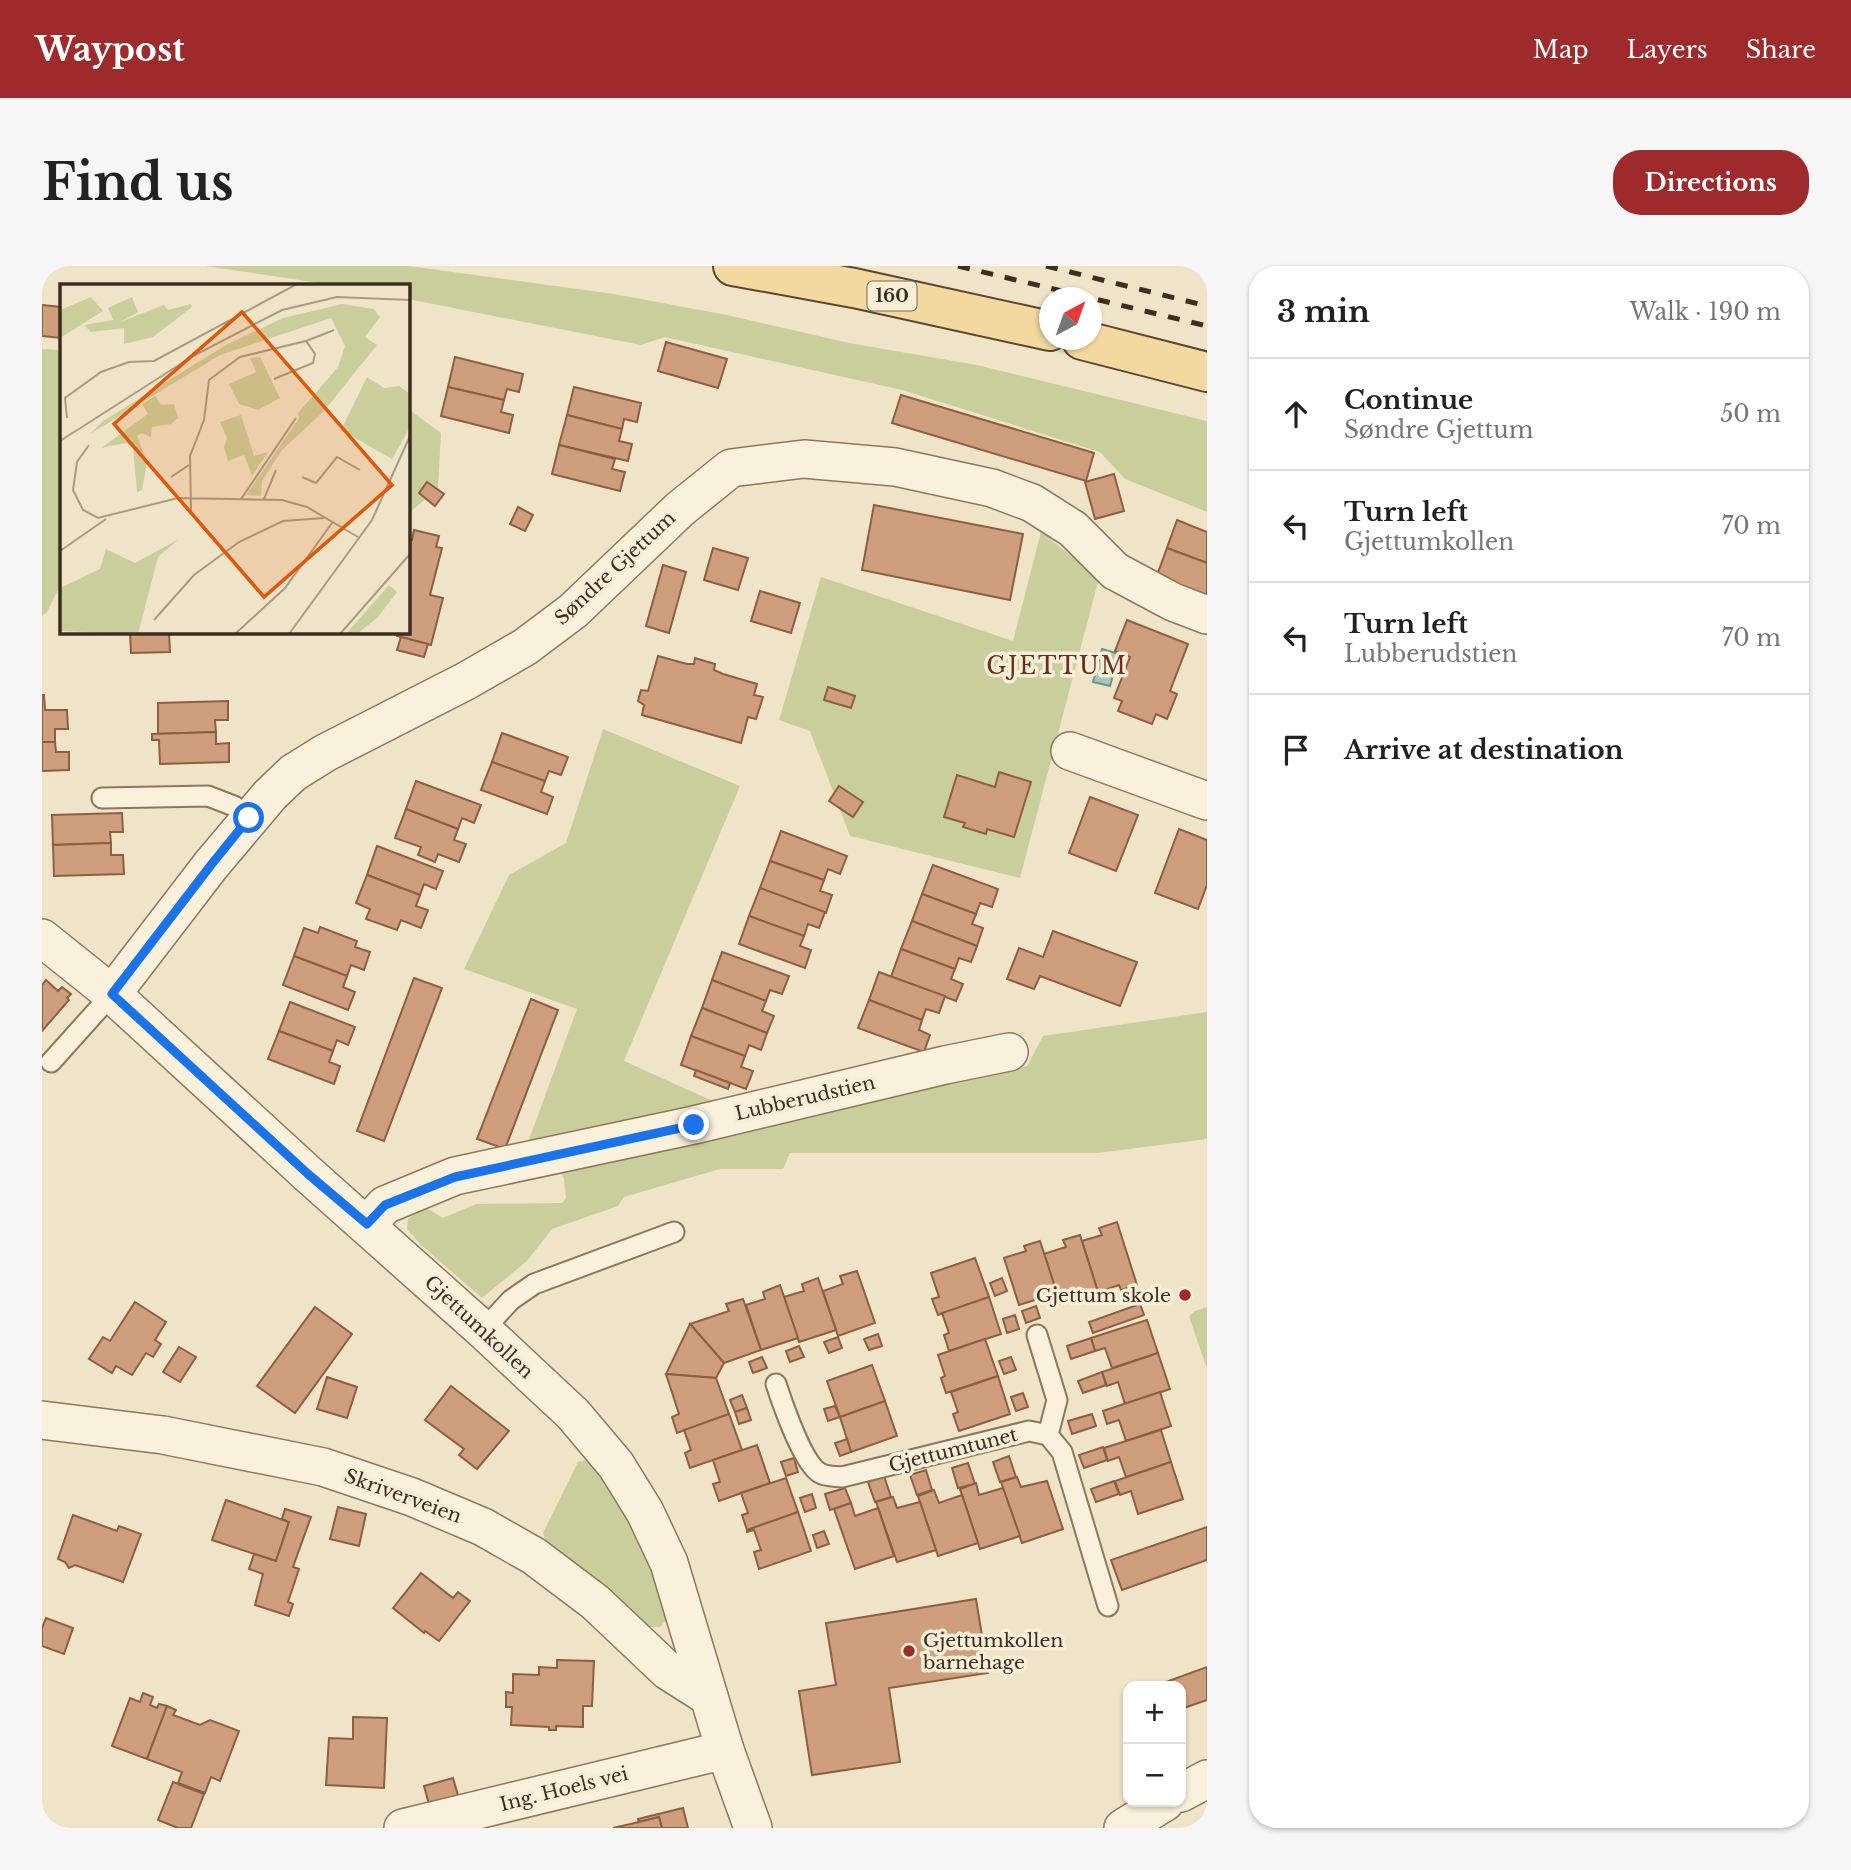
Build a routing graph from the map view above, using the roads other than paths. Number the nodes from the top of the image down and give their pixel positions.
1 (733, 266) edge
2 (1039, 329) edge
3 (1102, 345) edge
4 (1207, 372) edge
5 (1207, 615) edge
6 (1070, 751) dead end
7 (102, 798) dead end
8 (1207, 801) edge
9 (249, 818) junction
10 (42, 938) edge
11 (112, 994) junction
12 (1009, 1052) dead end
13 (51, 1062) dead end
14 (367, 1224) junction
15 (674, 1233) dead end
16 (483, 1330) junction
17 (1037, 1335) dead end
18 (776, 1384) dead end
19 (42, 1420) edge
20 (1048, 1435) junction
21 (1108, 1606) dead end
22 (709, 1697) junction
23 (725, 1750) junction
24 (1207, 1779) edge
25 (1186, 1790) edge
26 (1157, 1807) edge
27 (403, 1828) edge
28 (753, 1828) edge
29 (1123, 1828) edge

1 - 2 main road, 160
3 - 4 main road
5 - 9 street, Søndre Gjettum
6 - 8 street
7 - 9 lane
9 - 11 street, Søndre Gjettum
10 - 11 street, Gjettumkollen
11 - 13 lane
11 - 14 street, Gjettumkollen
12 - 14 street, Lubberudstien
14 - 16 street, Gjettumkollen
15 - 16 lane
16 - 22 street, Gjettumkollen
17 - 20 lane
18 - 20 lane, Gjettumtunet
19 - 22 street, Skriverveien
20 - 21 lane
22 - 23 street, Gjettumkollen
23 - 27 street, Ing. Hoels vei
23 - 28 street, Gjettumkollen
24 - 25 street
26 - 29 street

